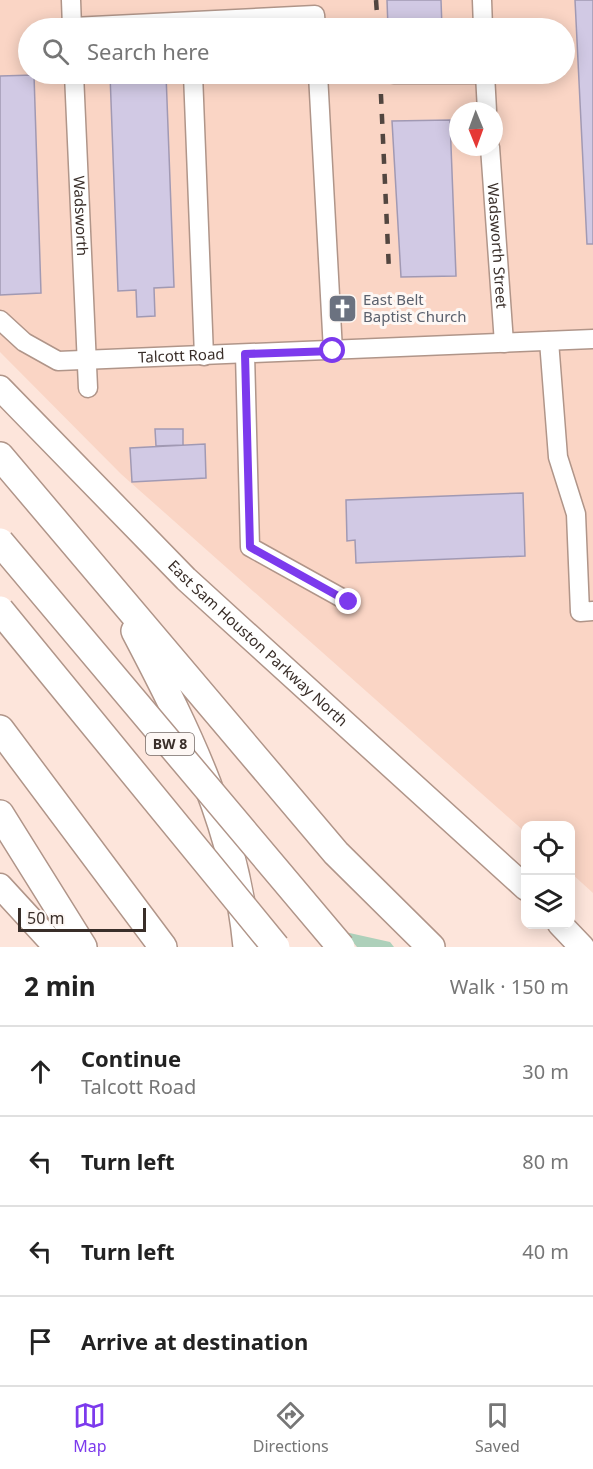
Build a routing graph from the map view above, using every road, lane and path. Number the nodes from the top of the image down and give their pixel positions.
1 (71, 0) edge
2 (482, 0) edge
3 (72, 18) edge
4 (278, 18) edge
5 (315, 18) edge
6 (483, 18) edge
7 (74, 84) edge
8 (193, 84) edge
9 (319, 84) edge
10 (486, 84) edge
11 (487, 102) edge
12 (491, 156) edge
13 (0, 320) edge
14 (593, 339) edge
15 (549, 341) junction
16 (504, 343) junction
17 (333, 351) junction
18 (245, 354) junction
19 (204, 356) junction
20 (86, 360) junction
21 (0, 388) edge
22 (88, 388) dead end
23 (0, 456) edge
24 (0, 542) edge
25 (112, 586) junction
26 (349, 602) dead end
27 (0, 610) edge
28 (593, 611) edge
29 (0, 729) edge
30 (0, 814) edge
31 (521, 884) edge
32 (0, 886) edge
33 (565, 929) edge
34 (56, 947) edge
35 (83, 947) edge
36 (164, 947) edge
37 (247, 947) edge
38 (276, 947) edge
39 (341, 947) edge
40 (431, 947) edge
41 (582, 947) edge

1 - 3 lane
2 - 6 lane
4 - 5 lane
7 - 20 lane, Wadsworth
8 - 19 lane
9 - 17 lane
10 - 11 lane
12 - 16 lane, Wadsworth Street
13 - 20 lane, Talcott Road
14 - 15 lane, Talcott Road
15 - 16 lane, Talcott Road
15 - 28 lane
16 - 17 lane, Talcott Road
17 - 18 lane, Talcott Road
18 - 19 lane, Talcott Road
18 - 26 lane
19 - 20 lane, Talcott Road
20 - 22 lane, Wadsworth
21 - 31 main road, East Sam Houston Parkway North
23 - 25 highway
24 - 39 highway, BW 8, bridge
25 - 37 highway
25 - 40 highway
27 - 38 highway, BW 8, bridge
29 - 36 highway
30 - 35 highway
32 - 34 main road
33 - 41 main road

